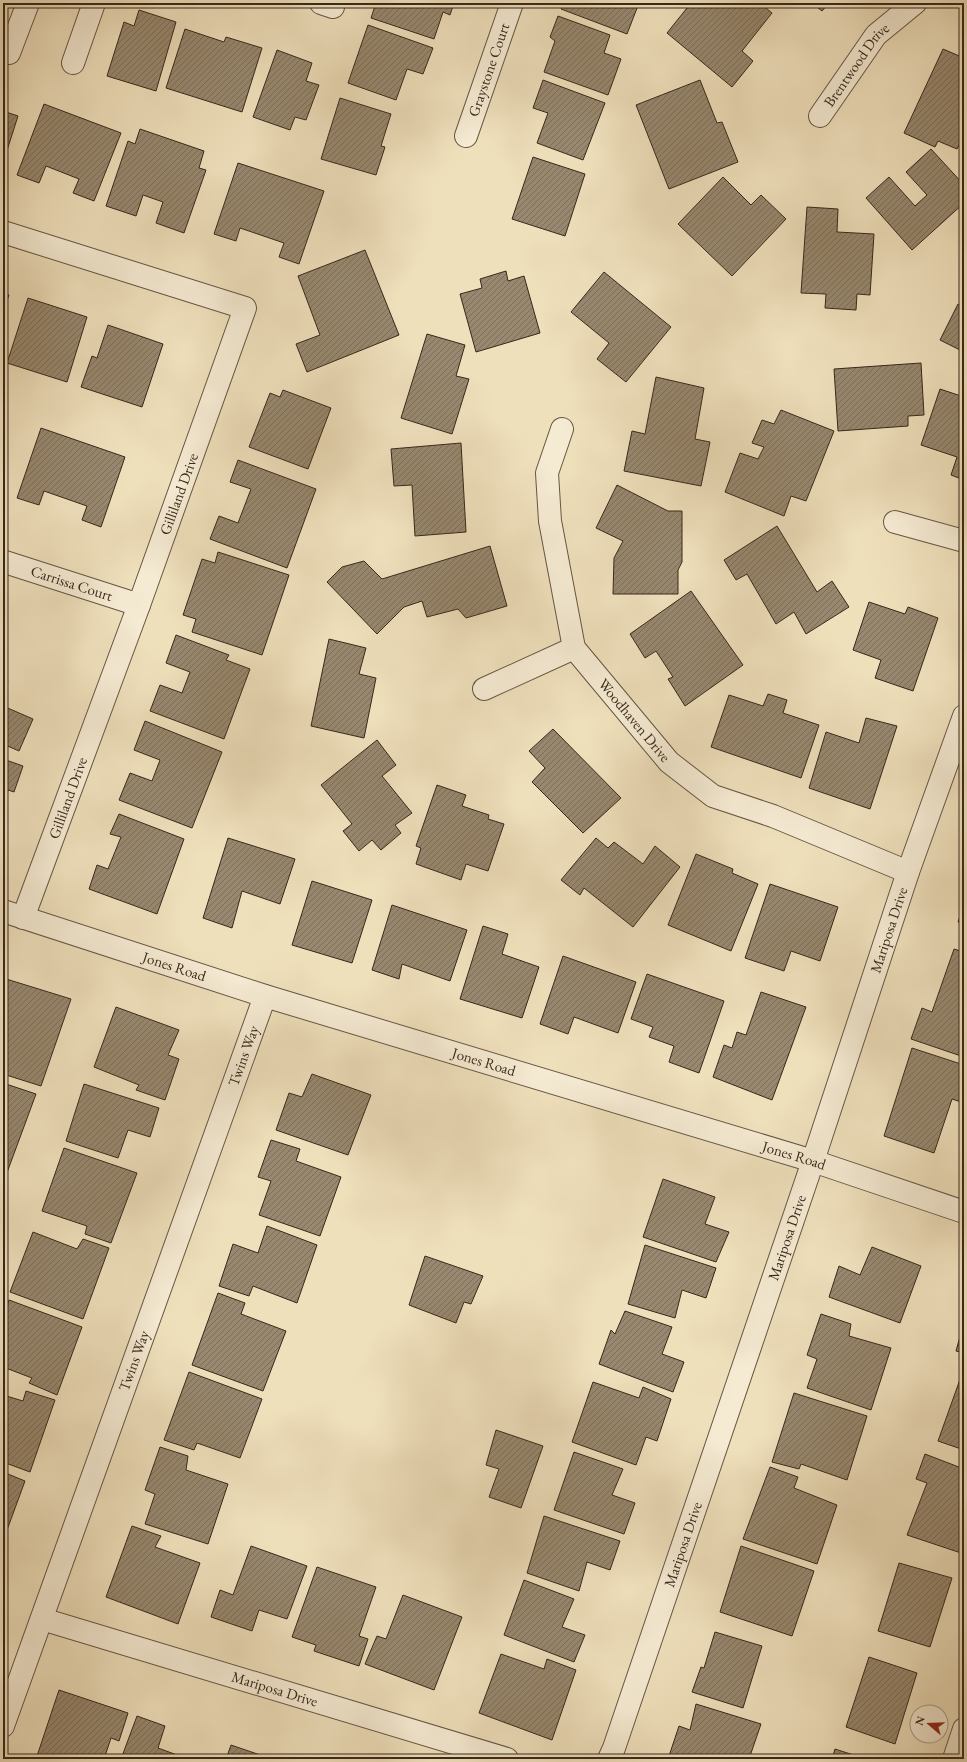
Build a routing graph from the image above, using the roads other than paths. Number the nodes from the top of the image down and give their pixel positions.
1 (28, 3) edge
2 (94, 3) edge
3 (512, 3) edge
4 (915, 3) edge
5 (3, 51) edge
6 (73, 62) dead end
7 (820, 116) dead end
8 (466, 136) dead end
9 (3, 232) edge
10 (562, 429) dead end
11 (895, 522) dead end
12 (964, 541) edge
13 (4, 562) dead end
14 (139, 605) junction
15 (574, 648) junction
16 (484, 689) dead end
17 (964, 716) edge
18 (908, 872) junction
19 (3, 910) edge
20 (23, 918) junction
21 (265, 996) junction
22 (813, 1160) junction
23 (964, 1212) edge
24 (42, 1619) junction
25 (3, 1726) edge
26 (964, 1729) edge
27 (507, 1759) edge
28 (609, 1759) edge
29 (954, 1759) edge

1 - 5 street
2 - 6 street
3 - 8 street, Graystone Court
4 - 7 street, Brentwood Drive
9 - 14 street, Gilliland Drive
10 - 15 street, Woodhaven Drive
11 - 12 street
13 - 14 street, Carrissa Court
14 - 20 street, Gilliland Drive
15 - 16 street
15 - 18 street, Woodhaven Drive
17 - 18 street, Mariposa Drive
18 - 22 street, Mariposa Drive
19 - 20 street, Jones Road
20 - 21 street, Jones Road
21 - 22 street, Jones Road
21 - 24 street, Twins Way
22 - 23 street, Jones Road
22 - 28 street, Mariposa Drive
24 - 25 street, Twins Way
24 - 27 street, Mariposa Drive
26 - 29 street

